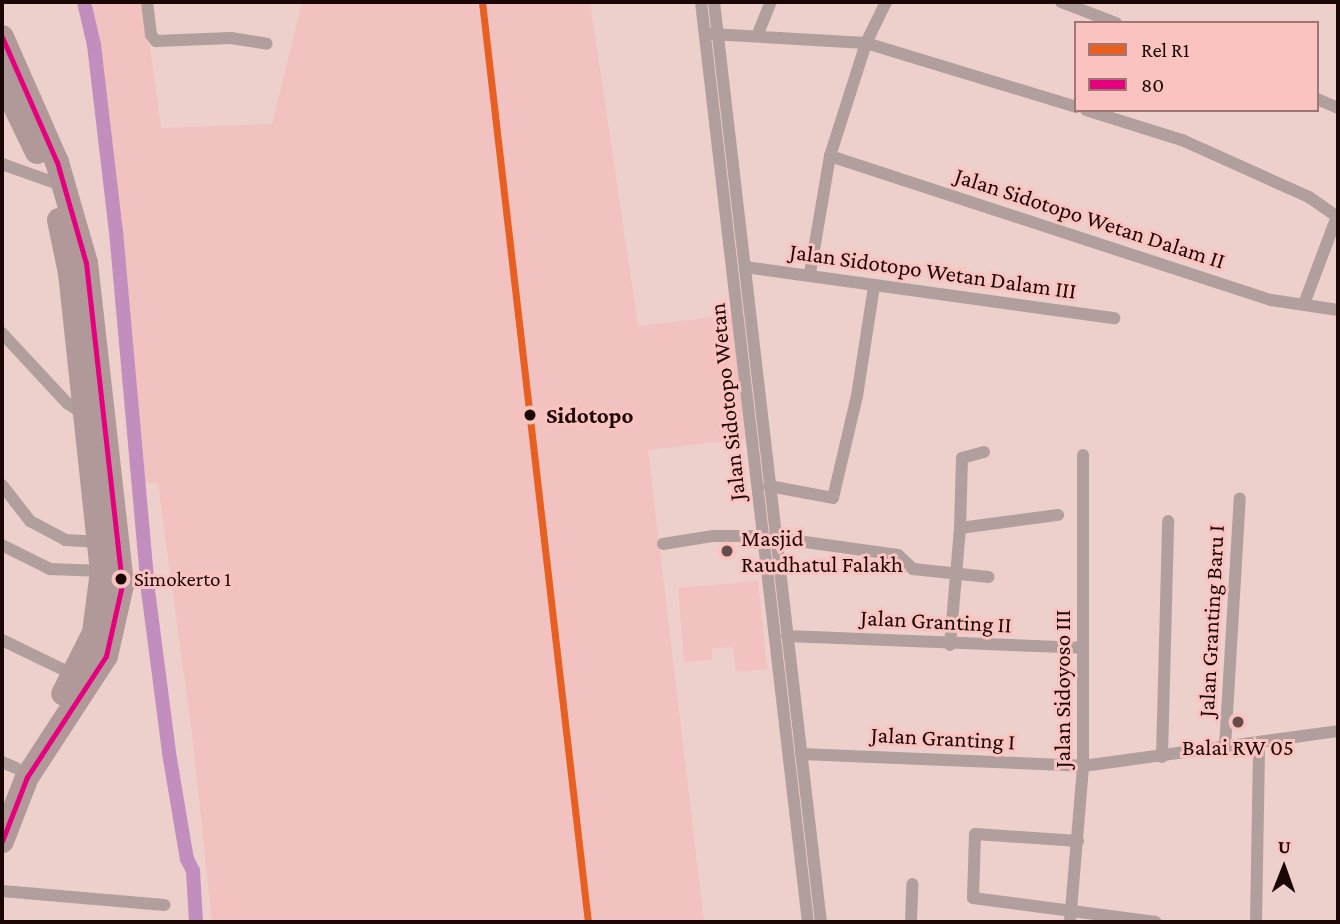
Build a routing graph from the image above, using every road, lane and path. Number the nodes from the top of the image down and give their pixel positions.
1 (147, 2) edge
2 (701, 2) edge
3 (715, 2) edge
4 (771, 2) edge
5 (886, 2) edge
6 (1061, 2) edge
7 (1111, 21) edge
8 (705, 34) junction
9 (719, 34) junction
10 (757, 36) junction
11 (2, 37) edge
12 (866, 43) junction
13 (267, 44) dead end
14 (2, 80) edge
15 (1319, 100) edge
16 (1074, 106) edge
17 (1338, 107) edge
18 (1092, 112) edge
19 (35, 146) junction
20 (830, 156) junction
21 (2, 164) edge
22 (57, 184) junction
23 (1338, 216) edge
24 (746, 267) junction
25 (810, 273) junction
26 (874, 286) junction
27 (1304, 304) junction
28 (1338, 310) edge
29 (1114, 318) dead end
30 (2, 332) edge
31 (86, 416) junction
32 (984, 452) dead end
33 (1083, 456) dead end
34 (2, 485) edge
35 (769, 486) junction
36 (1240, 498) dead end
37 (1058, 515) dead end
38 (1168, 521) dead end
39 (960, 528) junction
40 (769, 537) junction
41 (101, 542) junction
42 (663, 544) dead end
43 (2, 545) edge
44 (103, 571) junction
45 (953, 573) junction
46 (989, 577) dead end
47 (787, 636) junction
48 (2, 640) edge
49 (950, 645) junction
50 (1083, 648) junction
51 (74, 675) junction
52 (1338, 731) edge
53 (1259, 742) junction
54 (1225, 747) junction
55 (801, 754) junction
56 (1162, 757) junction
57 (9, 765) edge
58 (1083, 766) junction
59 (2, 797) edge
60 (805, 830) junction
61 (2, 841) edge
62 (1078, 841) junction
63 (912, 884) dead end
64 (2, 891) edge
65 (164, 905) dead end
66 (1071, 917) edge
67 (807, 922) edge
68 (821, 922) edge
69 (911, 922) edge
70 (1155, 922) edge
71 (1256, 922) edge

1 - 13 street
2 - 8 street, Jalan Sidotopo Wetan
3 - 9 street, Jalan Sidotopo Wetan
4 - 10 street
5 - 12 street
6 - 7 street
8 - 9 street
8 - 40 street, Jalan Sidotopo Wetan
9 - 10 street
9 - 24 street, Jalan Sidotopo Wetan
10 - 12 street
11 - 22 highway
12 - 16 street
12 - 20 street
14 - 19 highway
15 - 17 street
18 - 23 street
19 - 21 street
19 - 22 highway
20 - 25 street
20 - 27 street, Jalan Sidotopo Wetan Dalam II
21 - 22 street
22 - 31 highway
22 - 61 highway
23 - 27 street
24 - 25 street, Jalan Sidotopo Wetan Dalam III
24 - 35 street, Jalan Sidotopo Wetan
25 - 26 street, Jalan Sidotopo Wetan Dalam III
26 - 29 street, Jalan Sidotopo Wetan Dalam III
26 - 35 street
27 - 28 street, Jalan Sidotopo Wetan Dalam II
30 - 31 street
31 - 41 highway
32 - 39 street
33 - 50 street, Jalan Sidoyoso III
34 - 41 street
35 - 40 street, Jalan Sidotopo Wetan
36 - 54 street, Jalan Granting Baru I
37 - 39 street
38 - 56 street
39 - 45 street
40 - 42 street
40 - 45 street
40 - 47 street, Jalan Sidotopo Wetan
40 - 60 street, Jalan Sidotopo Wetan
41 - 44 highway
43 - 44 street
44 - 51 highway
45 - 46 street
45 - 49 street
47 - 49 street, Jalan Granting II
47 - 55 street, Jalan Sidotopo Wetan
48 - 51 street
49 - 50 street, Jalan Granting II
50 - 58 street, Jalan Sidoyoso III
51 - 57 highway
52 - 53 street, Jalan Granting I
53 - 54 street, Jalan Granting I
53 - 71 street
54 - 56 street, Jalan Granting I
55 - 58 street, Jalan Granting I
55 - 60 street, Jalan Sidotopo Wetan
56 - 58 street, Jalan Granting I
57 - 59 highway
58 - 62 street, Jalan Sidoyoso III
60 - 67 street, Jalan Sidotopo Wetan
60 - 68 street, Jalan Sidotopo Wetan
62 - 66 street, Jalan Sidoyoso III
62 - 66 street
63 - 69 street
64 - 65 street
66 - 70 street

